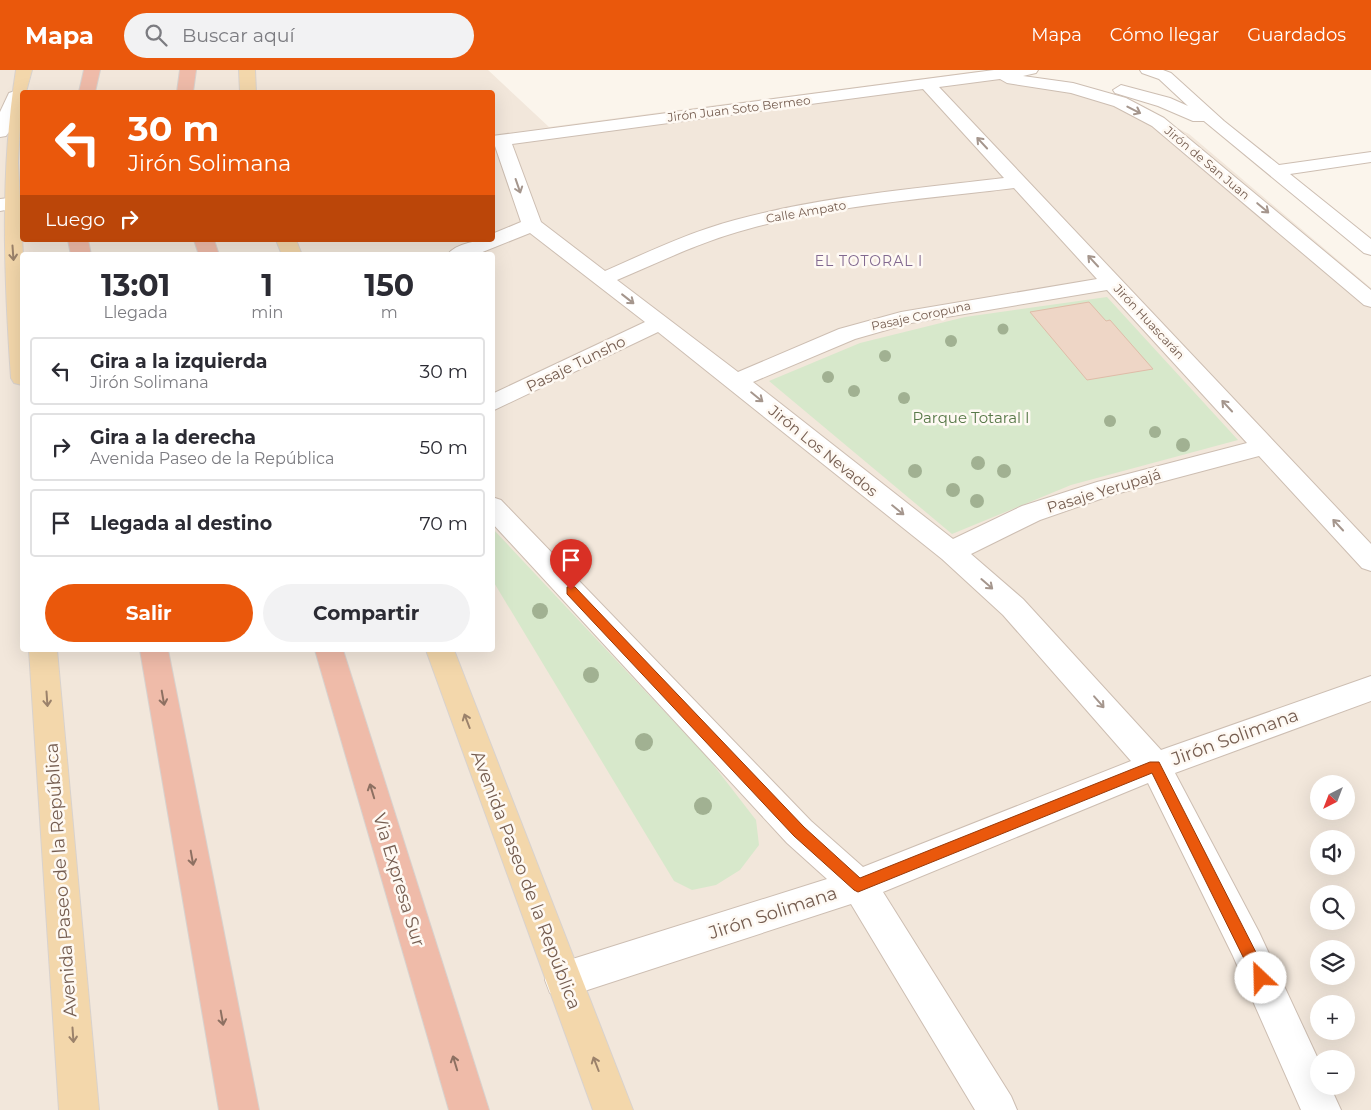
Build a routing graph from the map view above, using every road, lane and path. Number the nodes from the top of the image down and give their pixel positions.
1 (24, 70) edge
2 (92, 70) edge
3 (188, 70) edge
4 (248, 70) edge
5 (1030, 70) edge
6 (1148, 70) edge
7 (985, 77) junction
8 (926, 84) junction
9 (87, 90) edge
10 (185, 90) edge
11 (248, 90) edge
12 (15, 96) junction
13 (1218, 125) junction
14 (0, 132) edge
15 (497, 140) edge
16 (1371, 157) edge
17 (1276, 171) junction
18 (1019, 182) junction
19 (5, 205) edge
20 (532, 225) junction
21 (495, 240) edge
22 (489, 242) edge
23 (1371, 250) edge
24 (464, 252) edge
25 (602, 279) junction
26 (1113, 283) junction
27 (1371, 301) edge
28 (659, 323) junction
29 (20, 358) edge
30 (736, 381) junction
31 (495, 403) edge
32 (1264, 447) junction
33 (495, 509) edge
34 (951, 552) junction
35 (1371, 561) edge
36 (43, 652) edge
37 (154, 652) edge
38 (330, 652) edge
39 (441, 652) edge
40 (1371, 688) edge
41 (1155, 766) junction
42 (858, 885) junction
43 (564, 980) junction
44 (78, 1110) edge
45 (239, 1110) edge
46 (469, 1110) edge
47 (613, 1110) edge
48 (997, 1110) edge
49 (1321, 1110) edge

1 - 12 main road
2 - 9 highway
3 - 10 highway
4 - 11 main road
5 - 7 street
5 - 13 street
6 - 13 street
7 - 8 street, Jirón Juan Soto Bermeo
7 -> 27 street, Jirón de San Juan
8 - 15 street, Jirón Juan Soto Bermeo
18 -> 8 street, Jirón Huascarán
12 - 14 street
12 - 19 main road
13 - 17 street
15 -> 20 street
16 - 17 street
17 - 23 street
18 - 25 street, Calle Ampato
26 -> 18 street, Jirón Huascarán
19 -> 29 main road
20 - 21 street
20 - 25 street, Jirón Los Nevados
22 - 24 street
25 -> 28 street, Jirón Los Nevados
26 - 30 street, Pasaje Coropuna
32 -> 26 street, Jirón Huascarán
28 - 30 street, Jirón Los Nevados
28 - 31 street, Pasaje Tunsho
30 -> 34 street, Jirón Los Nevados
32 - 34 street, Pasaje Yerupajá
35 -> 32 street, Jirón Huascarán
33 - 42 street
34 -> 41 street, Jirón Los Nevados
36 -> 44 main road, Avenida Paseo de la República
37 -> 45 highway
46 -> 38 highway, Via Expresa Sur
43 -> 39 main road, Avenida Paseo de la República
40 - 41 street, Jirón Solimana
41 - 42 street, Jirón Solimana
41 - 49 street, Jirón Los Nevados
42 - 43 street, Jirón Solimana
42 - 48 street
47 -> 43 main road, Avenida Paseo de la República

